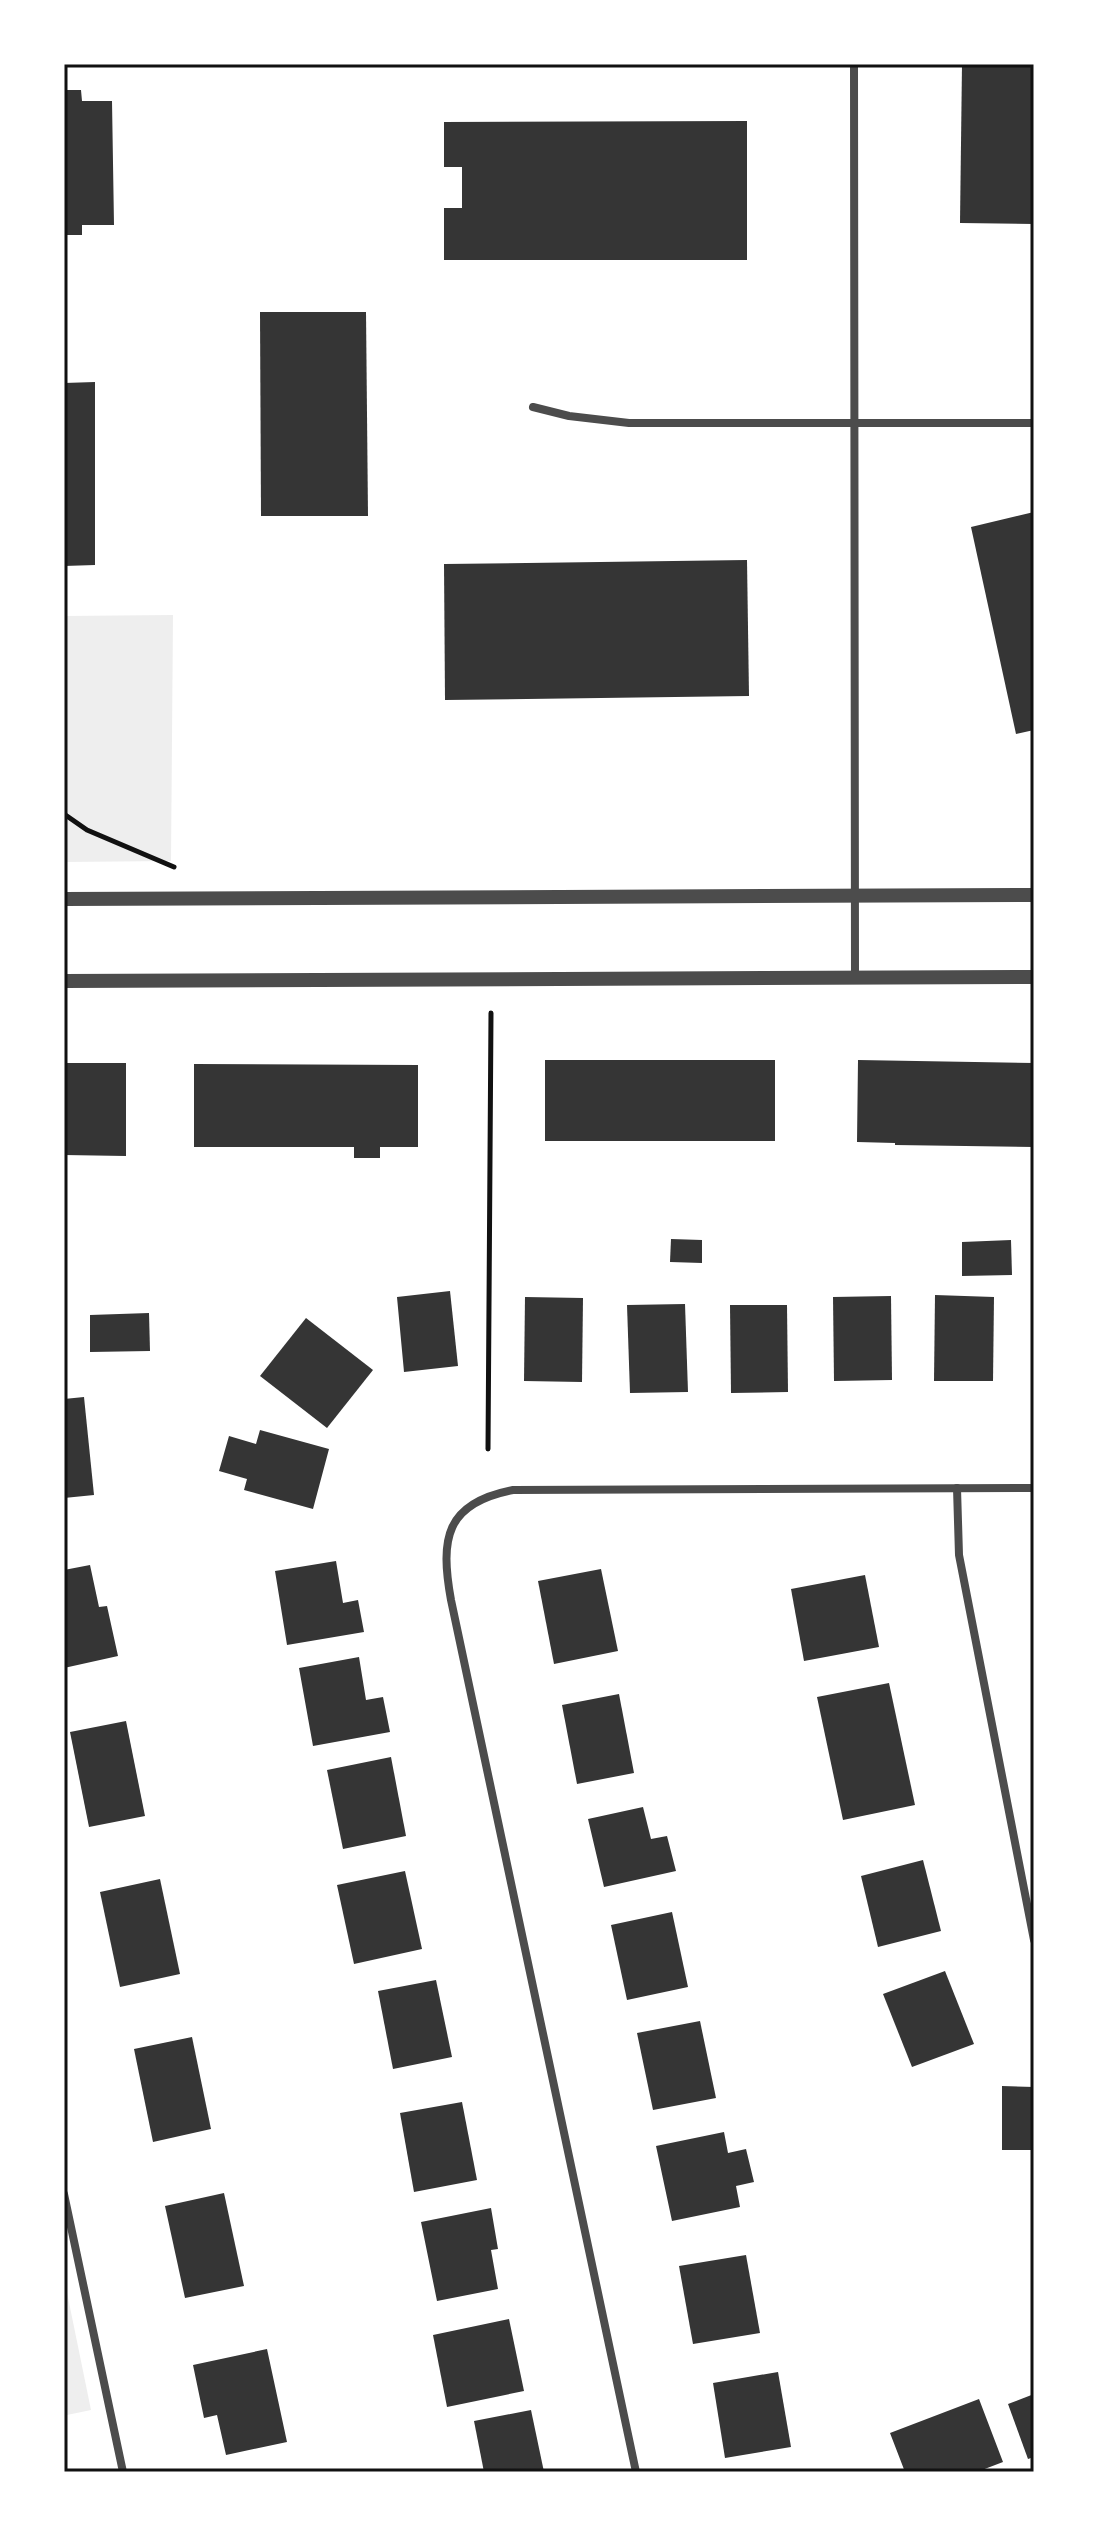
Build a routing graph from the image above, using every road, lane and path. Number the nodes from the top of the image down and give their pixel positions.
1 (854, 64) edge
2 (533, 407) dead end
3 (1034, 423) edge
4 (853, 425) junction
5 (64, 814) edge
6 (174, 867) dead end
7 (855, 895) junction
8 (1034, 895) edge
9 (64, 899) edge
10 (855, 977) junction
11 (1034, 977) edge
12 (64, 981) edge
13 (491, 1013) dead end
14 (488, 1449) dead end
15 (957, 1488) junction
16 (1034, 1488) edge
17 (1034, 1940) edge
18 (64, 2194) edge
19 (123, 2472) edge
20 (636, 2472) edge

1 - 4 street
2 - 4 street
3 - 4 street
4 - 7 street
5 - 6 path
7 - 8 street
7 - 9 street
7 - 10 street
10 - 11 street
10 - 12 street
13 - 14 path
15 - 16 street
15 - 17 street
15 - 20 street
18 - 19 street

